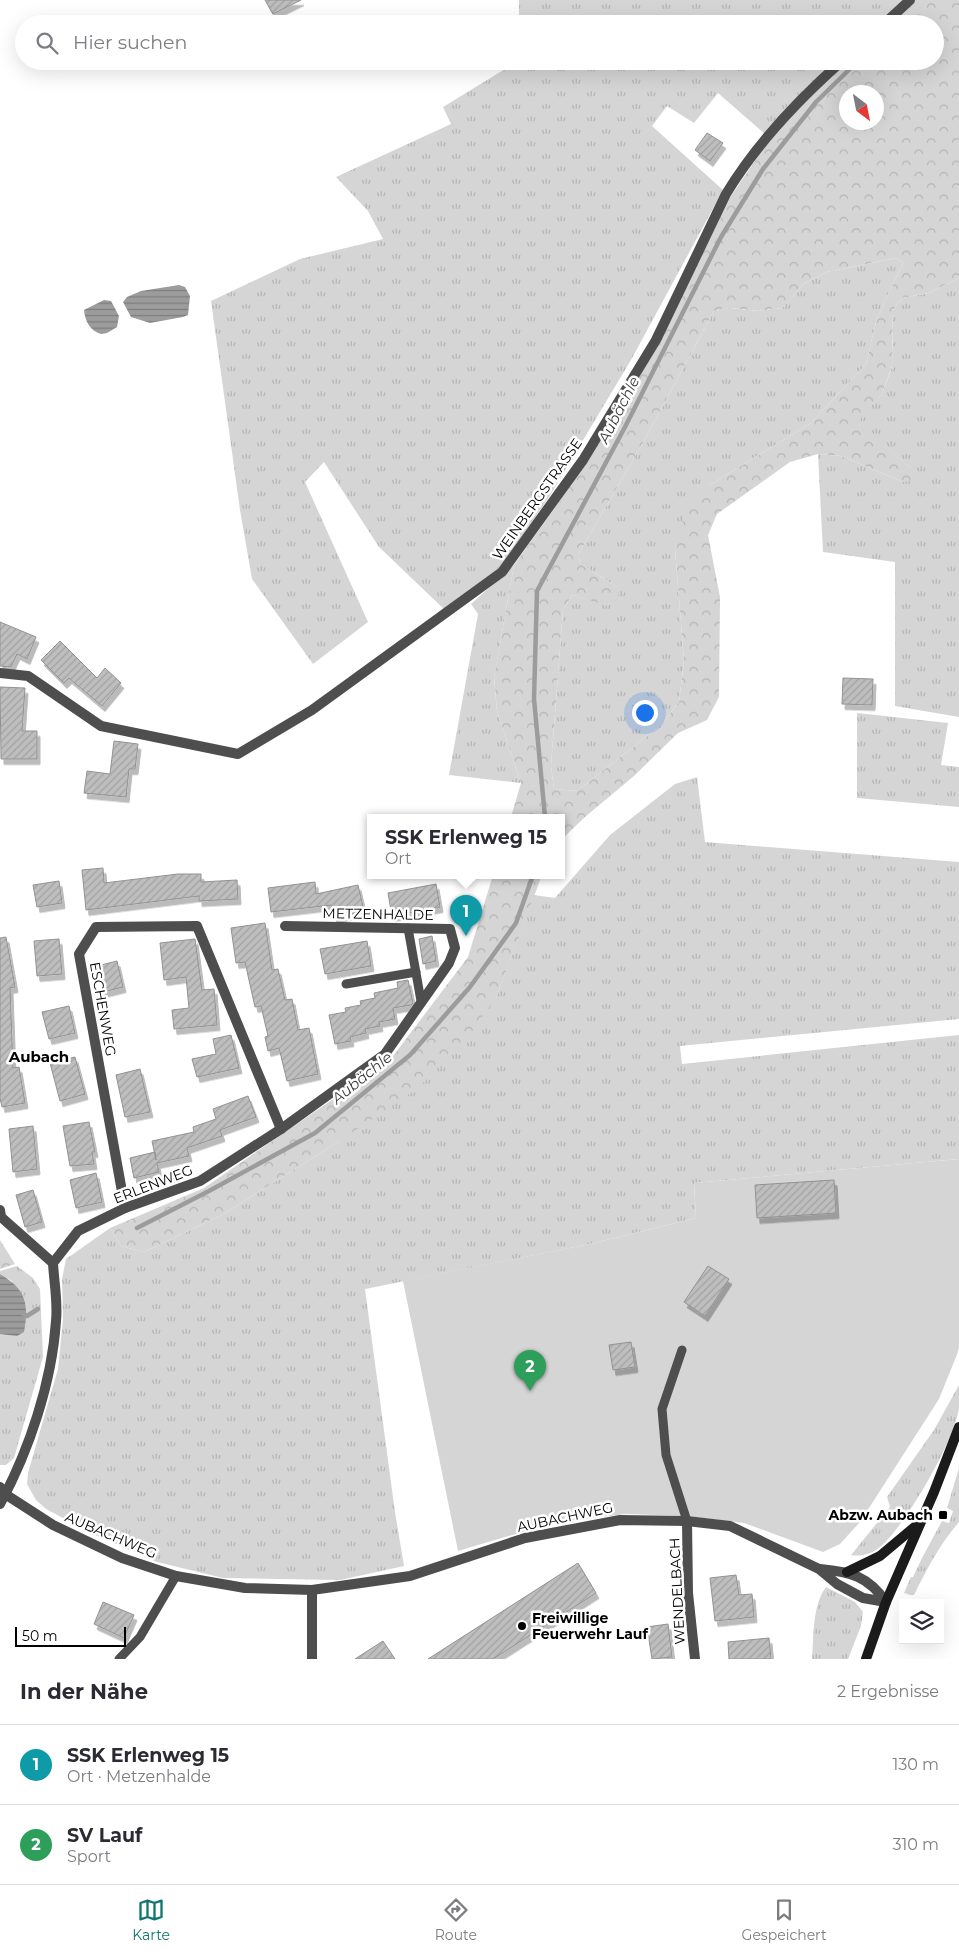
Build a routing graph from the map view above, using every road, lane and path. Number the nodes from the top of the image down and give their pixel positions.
1 (910, 0) edge
2 (894, 15) edge
3 (833, 70) edge
4 (0, 673) edge
5 (285, 926) dead end
6 (408, 928) junction
7 (455, 948) joint
8 (416, 972) junction
9 (346, 984) dead end
10 (421, 1001) junction
11 (281, 1128) junction
12 (125, 1208) junction
13 (0, 1215) edge
14 (53, 1263) junction
15 (682, 1350) dead end
16 (959, 1427) edge
17 (2, 1495) edge
18 (687, 1522) junction
19 (920, 1523) junction
20 (819, 1569) junction
21 (847, 1572) junction
22 (176, 1576) junction
23 (312, 1590) junction
24 (886, 1602) junction
25 (119, 1659) edge
26 (312, 1659) edge
27 (694, 1659) edge
28 (866, 1659) edge

1 - 2 street
3 - 4 street, WEINBERGSTRASSE
5 - 6 street, METZENHALDE
6 - 7 street, METZENHALDE
6 - 8 lane
7 - 10 street, ERLENWEG
8 - 9 lane
8 - 10 lane
10 - 11 street, ERLENWEG
11 - 12 street, ERLENWEG
11 - 12 street, ESCHENWEG
12 - 14 street, ERLENWEG
13 - 14 street
14 - 17 street
15 - 18 lane
16 - 19 main road
17 - 22 street, AUBACHWEG
18 - 20 street, AUBACHWEG
18 - 23 street, AUBACHWEG
18 - 27 street, WENDELBACH
19 - 21 main road
19 - 24 main road
20 - 21 street, AUBACHWEG
20 - 24 street, AUBACHWEG
21 - 24 street, AUBACHWEG
22 - 23 street, AUBACHWEG
22 - 25 lane
23 - 26 street
24 - 28 main road

